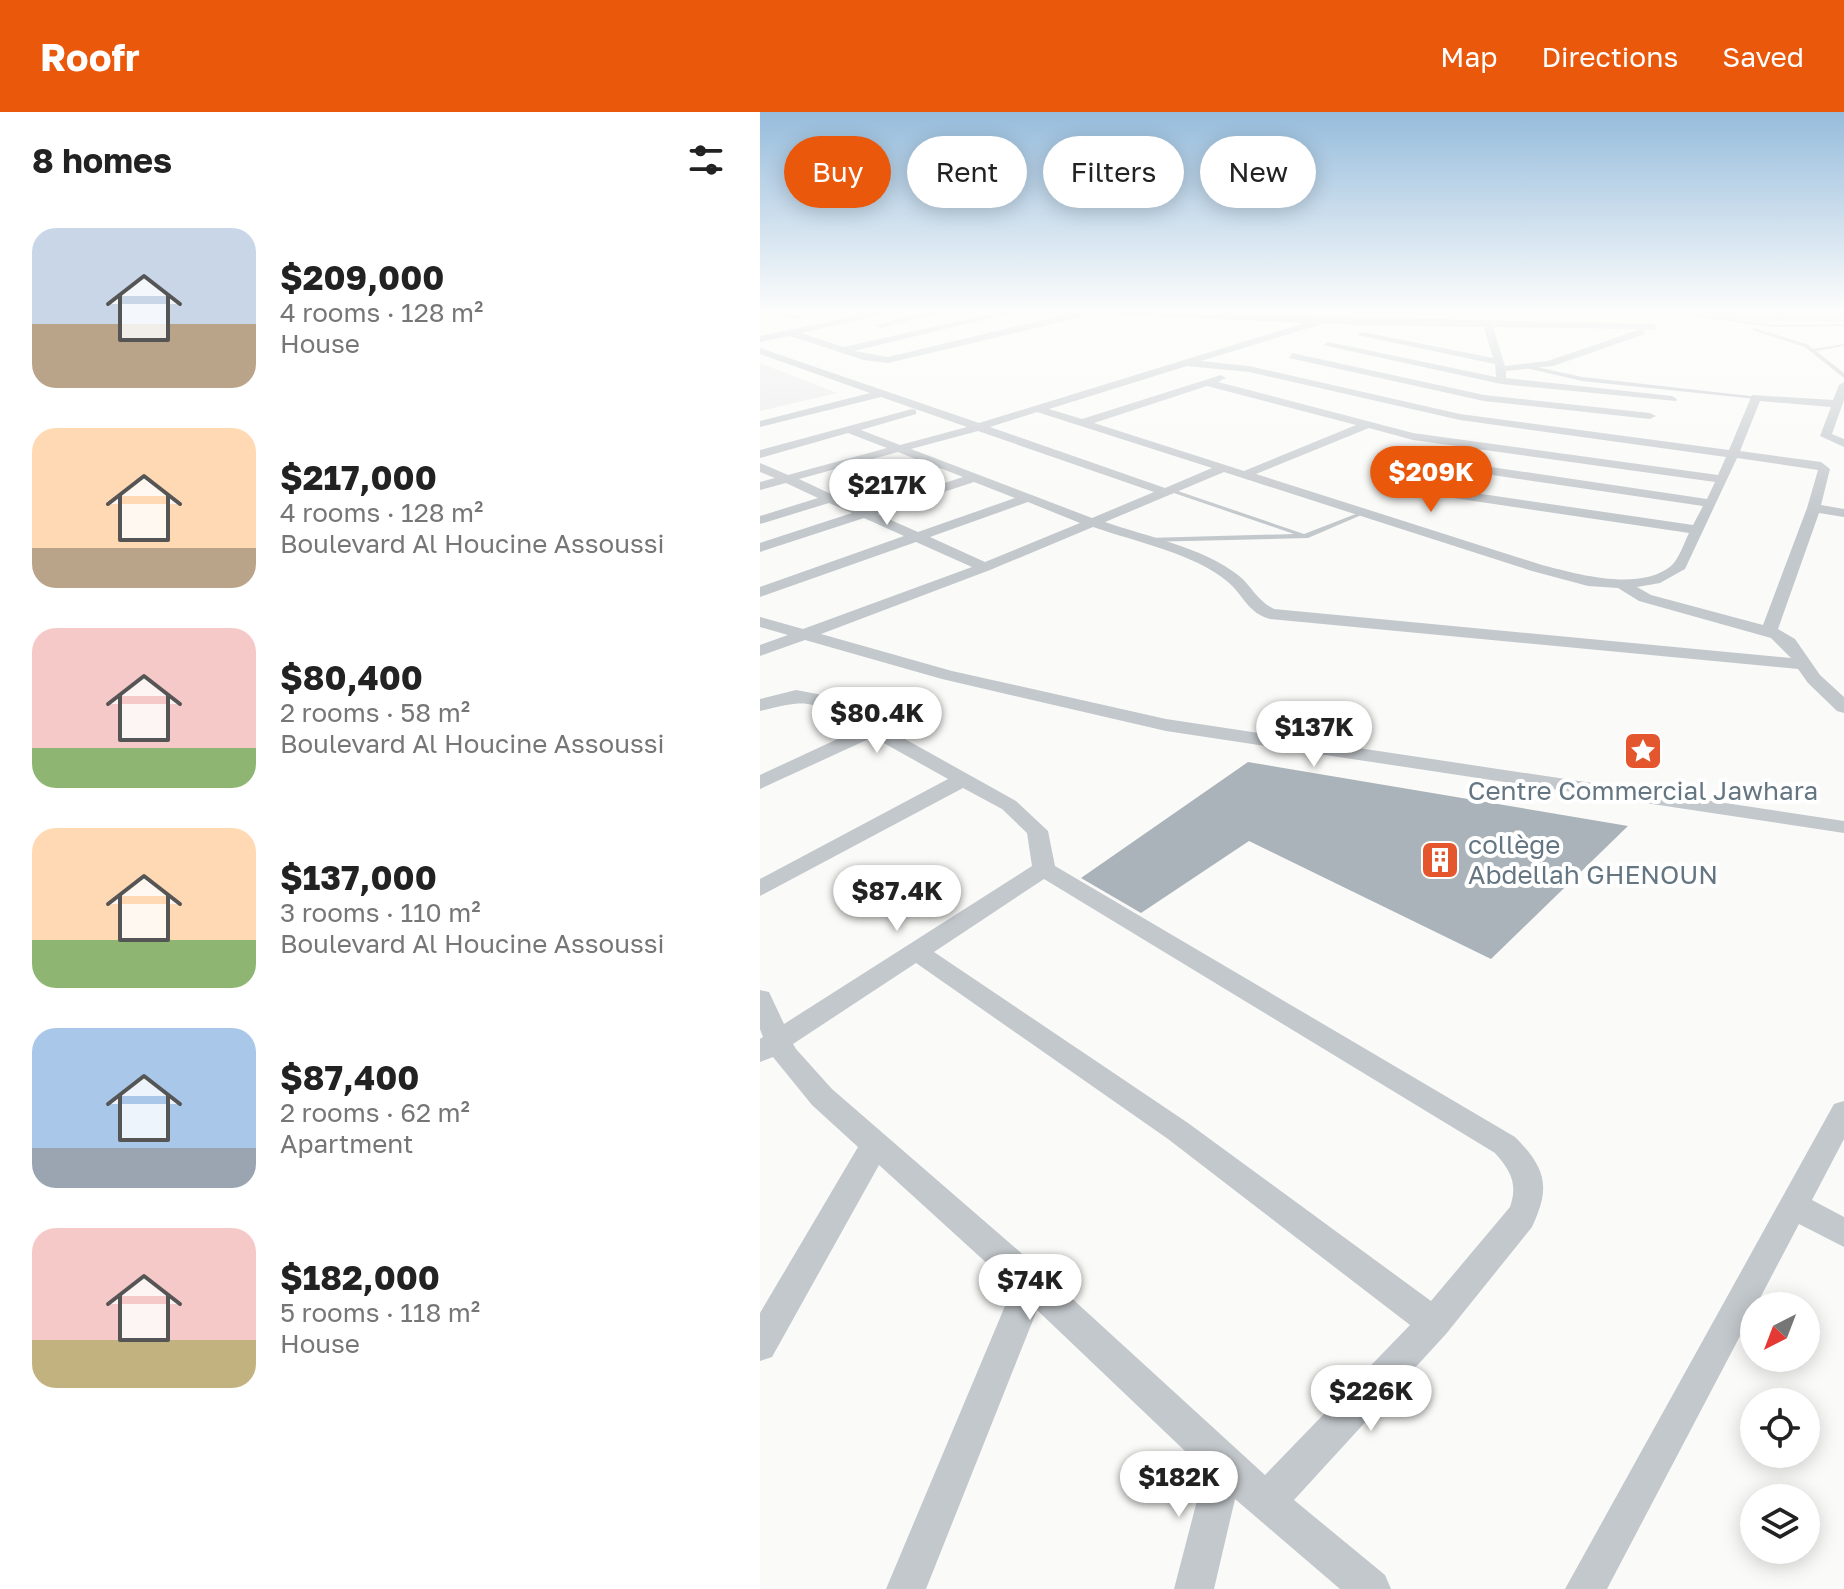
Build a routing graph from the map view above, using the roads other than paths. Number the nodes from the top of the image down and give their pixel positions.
1 (828, 380) edge
2 (836, 380) edge
3 (1132, 380) edge
4 (1217, 380) edge
5 (1297, 380) edge
6 (1401, 380) edge
7 (1495, 380) edge
8 (1555, 380) edge
9 (1591, 380) edge
10 (1208, 383) junction
11 (1844, 385) edge
12 (870, 393) junction
13 (1756, 397) junction
14 (1484, 398) junction
15 (1672, 399) dead end
16 (1836, 404) junction
17 (1038, 409) junction
18 (912, 412) junction
19 (1650, 416) dead end
20 (1460, 417) junction
21 (760, 422) edge
22 (1082, 423) junction
23 (1366, 425) junction
24 (979, 427) junction
25 (848, 429) junction
26 (965, 431) junction
27 (1438, 440) junction
28 (1844, 443) edge
29 (895, 449) junction
30 (760, 454) edge
31 (1731, 454) junction
32 (938, 465) junction
33 (760, 467) edge
34 (1224, 468) junction
35 (1244, 475) junction
36 (1401, 477) junction
37 (786, 478) junction
38 (973, 478) junction
39 (1723, 479) junction
40 (760, 486) edge
41 (1162, 494) junction
42 (830, 498) junction
43 (1027, 498) junction
44 (1708, 503) junction
45 (1814, 508) junction
46 (1368, 509) junction
47 (864, 513) junction
48 (1844, 513) edge
49 (760, 520) edge
50 (1094, 523) junction
51 (1695, 530) junction
52 (1308, 536) junction
53 (918, 537) junction
54 (1146, 540) junction
55 (760, 548) edge
56 (985, 567) junction
57 (1622, 584) junction
58 (760, 592) edge
59 (760, 622) edge
60 (1769, 630) junction
61 (799, 635) junction
62 (760, 651) edge
63 (1802, 664) junction
64 (760, 705) edge
65 (1844, 707) edge
66 (874, 729) junction
67 (964, 779) junction
68 (760, 783) edge
69 (1844, 827) edge
70 (1044, 869) junction
71 (760, 889) edge
72 (914, 950) junction
73 (760, 999) edge
74 (768, 1046) edge
75 (1844, 1112) edge
76 (875, 1145) junction
77 (1794, 1205) junction
78 (1844, 1233) edge
79 (1031, 1283) junction
80 (1434, 1323) junction
81 (760, 1345) edge
82 (1225, 1463) junction
83 (1266, 1502) junction
84 (906, 1589) edge
85 (1194, 1589) edge
86 (1371, 1589) edge
87 (1585, 1589) edge

1 - 12 street
2 - 12 street
3 - 17 street
4 - 10 street
5 - 20 street
6 - 14 street
7 - 14 street
8 - 15 street
9 - 13 lane
10 - 22 street
10 - 23 street
11 - 16 street
12 - 18 street
12 - 21 street
12 - 24 street
13 - 16 street
13 - 31 street
14 - 19 street
14 - 20 street
16 - 28 street
17 - 22 street
17 - 24 street
18 - 25 street
18 - 26 street
20 - 27 street
20 - 31 street
22 - 34 street
23 - 27 street
23 - 35 street
24 - 26 street
24 - 41 street
25 - 29 street
25 - 30 street
26 - 29 street
26 - 41 street
27 - 36 street
27 - 39 street
29 - 32 street
29 - 37 street
31 - 39 street
31 - 45 street
32 - 38 street
32 - 42 street
33 - 37 street
34 - 35 street
34 - 41 street
35 - 46 street
36 - 44 street
36 - 51 street
37 - 40 street
37 - 42 street
38 - 43 street
38 - 47 street
39 - 44 street
41 - 50 street
41 - 52 lane
42 - 47 street
42 - 49 street
43 - 50 street
43 - 53 street
44 - 51 street
45 - 48 street
45 - 60 street
46 - 52 lane
46 - 57 street
47 - 53 street
47 - 55 street
50 - 54 street
50 - 56 street
51 - 57 street
52 - 54 lane
53 - 56 street
53 - 58 street
54 - 63 street
56 - 61 street
57 - 60 street
59 - 61 street
60 - 63 street
61 - 62 street
61 - 69 street
63 - 65 street
64 - 66 street
66 - 67 street
66 - 68 street
67 - 70 street
67 - 71 street
70 - 72 street
70 - 80 street
72 - 74 street
72 - 80 street
73 - 74 street
74 - 76 street
75 - 77 street
76 - 79 street
76 - 81 street
77 - 78 street
77 - 87 street
79 - 82 street
79 - 84 street
80 - 83 street
82 - 83 street
82 - 85 street
83 - 86 street

